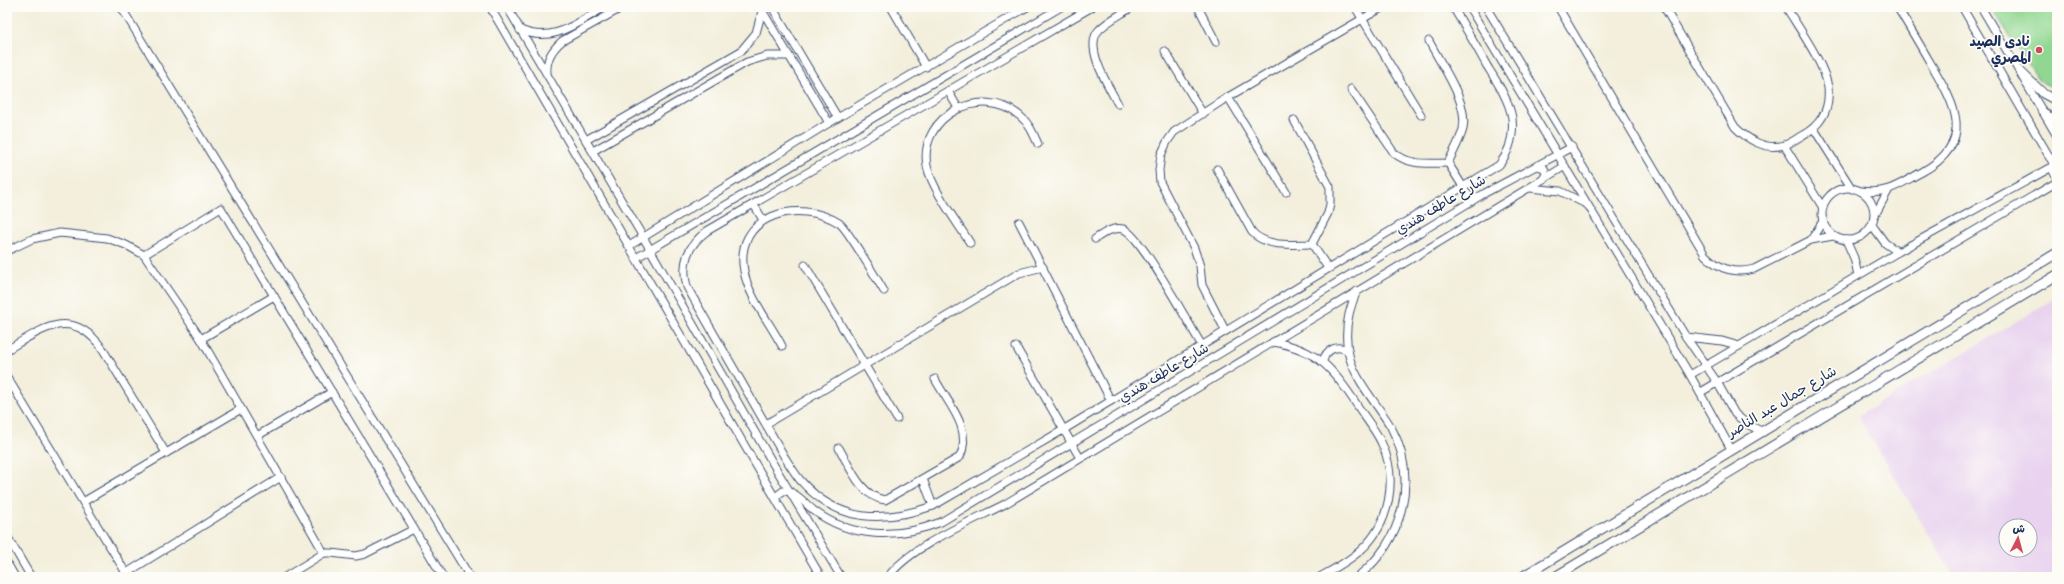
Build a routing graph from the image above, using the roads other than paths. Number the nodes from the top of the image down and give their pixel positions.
1 (121, 7) edge
2 (490, 7) edge
3 (507, 7) edge
4 (605, 7) edge
5 (623, 7) edge
6 (772, 7) edge
7 (890, 7) edge
8 (1027, 7) edge
9 (1061, 7) edge
10 (1092, 7) edge
11 (1132, 7) edge
12 (1198, 7) edge
13 (1355, 7) edge
14 (1383, 7) edge
15 (1453, 7) edge
16 (1469, 7) edge
17 (1486, 7) edge
18 (1558, 7) edge
19 (1664, 7) edge
20 (1786, 7) edge
21 (1897, 7) edge
22 (1962, 7) edge
23 (1981, 7) edge
24 (761, 9) edge
25 (1362, 19) junction
26 (520, 30) junction
27 (1429, 41) dead end
28 (1216, 42) dead end
29 (1164, 51) dead end
30 (789, 56) junction
31 (926, 67) junction
32 (2020, 71) junction
33 (548, 75) junction
34 (1351, 89) dead end
35 (948, 91) junction
36 (1228, 97) junction
37 (2057, 101) edge
38 (1118, 104) dead end
39 (958, 108) junction
40 (2042, 111) junction
41 (1203, 114) junction
42 (1421, 115) dead end
43 (838, 118) junction
44 (1294, 120) dead end
45 (829, 123) junction
46 (2057, 123) edge
47 (1814, 129) junction
48 (2057, 136) edge
49 (586, 140) junction
50 (1038, 144) dead end
51 (1784, 145) junction
52 (1572, 147) junction
53 (593, 151) junction
54 (1558, 154) junction
55 (1448, 163) junction
56 (2054, 163) edge
57 (1536, 166) junction
58 (1564, 166) junction
59 (1216, 169) dead end
60 (2057, 178) edge
61 (1543, 179) junction
62 (2057, 182) edge
63 (1463, 187) junction
64 (1527, 188) junction
65 (1852, 189) junction
66 (1888, 190) junction
67 (1860, 191) junction
68 (1286, 192) dead end
69 (1472, 201) junction
70 (754, 205) junction
71 (1588, 206) junction
72 (1823, 208) junction
73 (1874, 215) junction
74 (763, 220) junction
75 (1823, 221) junction
76 (1019, 222) dead end
77 (1872, 225) junction
78 (1833, 236) junction
79 (643, 237) junction
80 (1095, 239) dead end
81 (1811, 240) junction
82 (1846, 240) junction
83 (970, 242) dead end
84 (1312, 244) junction
85 (629, 246) junction
86 (651, 250) junction
87 (7, 251) edge
88 (1898, 252) junction
89 (2057, 253) edge
90 (144, 255) junction
91 (636, 258) junction
92 (805, 265) dead end
93 (1043, 267) junction
94 (1328, 268) junction
95 (1858, 275) junction
96 (2057, 275) edge
97 (884, 291) dead end
98 (1358, 291) junction
99 (274, 296) junction
100 (1225, 330) junction
101 (1686, 336) junction
102 (201, 339) junction
103 (1273, 342) junction
104 (1201, 344) junction
105 (782, 346) dead end
106 (1739, 346) junction
107 (1016, 347) dead end
108 (7, 350) edge
109 (1348, 351) junction
110 (1323, 361) junction
111 (865, 365) junction
112 (1707, 366) junction
113 (1690, 375) junction
114 (7, 377) edge
115 (935, 379) dead end
116 (1717, 382) junction
117 (332, 392) junction
118 (1700, 392) junction
119 (1111, 401) junction
120 (241, 409) junction
121 (897, 419) dead end
122 (766, 424) junction
123 (1063, 430) junction
124 (1761, 431) junction
125 (257, 436) junction
126 (1071, 444) junction
127 (839, 448) dead end
128 (1732, 449) junction
129 (166, 453) junction
130 (1080, 458) junction
131 (281, 476) junction
132 (923, 479) junction
133 (790, 491) junction
134 (775, 497) junction
135 (83, 502) junction
136 (933, 506) junction
137 (414, 529) junction
138 (7, 536) edge
139 (324, 553) junction
140 (7, 563) edge
141 (123, 575) edge
142 (15, 577) edge
143 (31, 577) edge
144 (285, 577) edge
145 (443, 577) edge
146 (470, 577) edge
147 (822, 577) edge
148 (841, 577) edge
149 (888, 577) edge
150 (1320, 577) edge
151 (1357, 577) edge
152 (1522, 577) edge
153 (1555, 577) edge

1 - 146 street
2 - 85 street
3 - 26 street
4 - 26 street
5 - 33 street
6 - 43 street
7 - 31 street
8 - 31 street
9 - 86 street
10 - 35 street
11 - 38 street
12 - 28 street
13 - 25 street
14 - 25 street
15 - 63 street
16 - 54 street
17 - 52 street
18 - 81 street
19 - 51 street
20 - 47 street
21 - 66 street
22 - 56 street
23 - 32 street
24 - 30 street
24 - 49 street
25 - 36 street
25 - 42 street
26 - 33 street
27 - 55 street
29 - 41 street
30 - 45 street
30 - 53 street
31 - 43 street
32 - 37 street
32 - 40 street
33 - 49 street
34 - 55 street
35 - 39 street
35 - 70 street
36 - 41 street
36 - 68 street
39 - 50 street
39 - 83 street
40 - 46 street
40 - 48 street
41 - 100 street
43 - 45 street
44 - 84 street
45 - 79 street
47 - 51 street
47 - 65 street
49 - 53 street
51 - 72 street
52 - 54 street, شارع عاطف هندي
52 - 101 street
53 - 79 street
54 - 57 street, شارع عاطف هندي
54 - 58 street
55 - 63 street
56 - 60 street
56 - 88 street
57 - 61 street
57 - 69 street, شارع عاطف هندي
58 - 61 street
58 - 71 street
59 - 84 street
61 - 64 street
62 - 116 street
63 - 69 street
63 - 94 street
64 - 71 street
64 - 98 street
65 - 67 street
65 - 72 street
66 - 67 street
66 - 73 street
67 - 73 street
69 - 126 street, شارع عاطف هندي
70 - 74 street
70 - 122 street
71 - 113 street
72 - 75 street
73 - 77 street
74 - 97 street
74 - 105 street
75 - 78 street
75 - 81 street
76 - 93 street
77 - 82 street
77 - 88 street
78 - 81 street
78 - 82 street
79 - 85 street
79 - 86 street
80 - 104 street
82 - 95 street
84 - 94 street
85 - 91 street
86 - 91 street
86 - 133 street
87 - 90 street
88 - 95 street
89 - 124 main road, شارع جمال عبد الناصر
90 - 99 street
90 - 102 street
91 - 134 street
92 - 111 street
93 - 111 street
93 - 119 street
94 - 100 street
95 - 106 street
96 - 153 main road
98 - 103 street
98 - 109 street
99 - 102 street
99 - 117 street
100 - 104 street
101 - 106 street
101 - 112 street
102 - 120 street
103 - 110 street
103 - 130 street
104 - 119 street
106 - 112 street
107 - 123 street
108 - 129 street
109 - 110 street
109 - 151 street
110 - 150 street
111 - 121 street
111 - 122 street
112 - 113 street
112 - 116 street
113 - 118 street
114 - 135 street
115 - 132 street
116 - 118 street
116 - 124 street
117 - 125 street
117 - 137 street
118 - 128 street
119 - 123 street
120 - 125 street
120 - 129 street
122 - 136 street
123 - 126 street
123 - 136 street
124 - 128 main road, شارع جمال عبد الناصر
125 - 131 street
126 - 130 street
126 - 133 street, شارع عاطف هندي
127 - 132 street
128 - 152 main road, شارع جمال عبد الناصر
129 - 135 street
130 - 149 street
131 - 139 street
131 - 141 street
132 - 136 street
133 - 134 street
133 - 148 street
134 - 147 street
135 - 141 street
137 - 139 street
137 - 145 street
138 - 143 street
139 - 144 street
140 - 142 street

